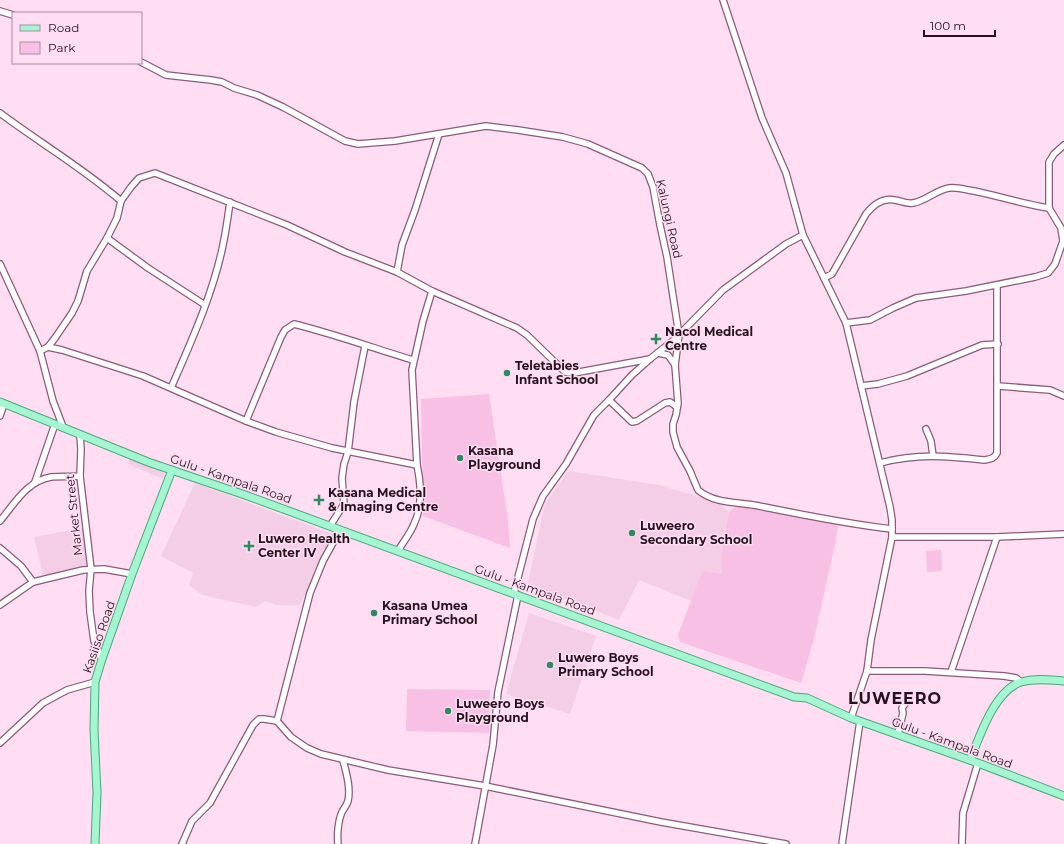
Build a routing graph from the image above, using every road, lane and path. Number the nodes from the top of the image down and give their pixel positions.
1 (723, 0) edge
2 (0, 11) edge
3 (12, 15) edge
4 (142, 63) edge
5 (0, 113) edge
6 (439, 134) junction
7 (1064, 145) edge
8 (121, 201) junction
9 (230, 202) junction
10 (1049, 208) junction
11 (803, 235) junction
12 (108, 238) junction
13 (1063, 241) edge
14 (1062, 250) edge
15 (0, 264) edge
16 (397, 272) junction
17 (824, 278) junction
18 (998, 285) junction
19 (432, 291) junction
20 (205, 305) junction
21 (846, 323) junction
22 (679, 335) junction
23 (998, 344) junction
24 (365, 346) junction
25 (48, 347) junction
26 (40, 351) junction
27 (658, 353) junction
28 (650, 359) junction
29 (413, 360) junction
30 (675, 365) junction
31 (861, 386) junction
32 (998, 386) junction
33 (171, 388) junction
34 (1064, 396) edge
35 (609, 400) junction
36 (2, 403) edge
37 (677, 406) junction
38 (0, 416) edge
39 (246, 422) junction
40 (55, 424) junction
41 (63, 427) junction
42 (926, 429) dead end
43 (80, 435) junction
44 (348, 452) junction
45 (932, 456) junction
46 (880, 463) junction
47 (417, 465) junction
48 (172, 470) junction
49 (80, 476) junction
50 (35, 482) junction
51 (0, 521) edge
52 (330, 526) junction
53 (892, 529) junction
54 (340, 530) junction
55 (1064, 534) edge
56 (892, 537) junction
57 (997, 537) junction
58 (0, 548) edge
59 (398, 551) junction
60 (91, 569) junction
61 (132, 574) junction
62 (33, 582) junction
63 (516, 594) junction
64 (0, 604) edge
65 (102, 659) junction
66 (867, 671) junction
67 (951, 672) junction
68 (1064, 681) edge
69 (95, 682) junction
70 (1021, 682) junction
71 (909, 700) dead end
72 (851, 718) junction
73 (277, 721) junction
74 (860, 721) junction
75 (898, 734) junction
76 (0, 743) edge
77 (344, 760) junction
78 (970, 760) junction
79 (978, 763) junction
80 (485, 786) junction
81 (1064, 796) edge
82 (95, 844) edge
83 (182, 844) edge
84 (338, 844) edge
85 (476, 844) edge
86 (786, 844) edge
87 (842, 844) edge
88 (962, 844) edge

1 - 11 street
2 - 3 street
4 - 6 street
5 - 8 street
6 - 16 street
6 - 22 street, Kalungi Road
7 - 10 street
8 - 9 street
8 - 12 street
9 - 16 street
9 - 20 street
10 - 13 street
10 - 17 street
11 - 17 street
11 - 22 street
12 - 20 street
12 - 25 street
13 - 14 street
14 - 18 street
15 - 26 street
16 - 19 street
17 - 21 street
18 - 21 street
18 - 23 street
19 - 28 street
19 - 29 street
20 - 33 street
21 - 31 street
22 - 27 street
22 - 30 street
23 - 31 street
23 - 32 street
24 - 29 street
24 - 39 street
24 - 44 street
25 - 26 street
25 - 33 street
26 - 41 street
27 - 28 street
27 - 30 street
28 - 35 street
29 - 47 street
30 - 37 street
31 - 46 street
32 - 34 street
32 - 45 street
33 - 39 street
35 - 37 street
35 - 63 street
36 - 38 street
36 - 40 main road, Gulu - Kampala Road
37 - 53 street
39 - 44 street
40 - 41 main road, Gulu - Kampala Road
40 - 50 street
41 - 43 main road, Gulu - Kampala Road
42 - 45 street
43 - 48 main road, Gulu - Kampala Road
43 - 49 street, Market Street
44 - 47 street
44 - 52 street
45 - 46 street
46 - 53 street
47 - 59 street
48 - 52 main road, Gulu - Kampala Road
48 - 61 main road, Kasiiso Road
49 - 50 street
49 - 60 street, Market Street
50 - 51 street
52 - 54 main road, Gulu - Kampala Road
53 - 56 street
54 - 59 main road, Gulu - Kampala Road
54 - 73 street
55 - 57 street
56 - 57 street
56 - 66 street
57 - 67 street
58 - 62 street
59 - 63 main road, Gulu - Kampala Road
60 - 61 street
60 - 62 street
60 - 65 street, Market Street
61 - 65 main road, Kasiiso Road
62 - 64 street
63 - 72 main road, Gulu - Kampala Road
63 - 80 street
65 - 69 main road, Kasiiso Road
66 - 67 street
66 - 72 street
67 - 70 street
68 - 70 main road
69 - 76 street
69 - 82 main road, Kasiiso Road
70 - 78 main road
71 - 75 street
72 - 74 main road, Gulu - Kampala Road
73 - 77 street
73 - 83 street
74 - 75 main road, Gulu - Kampala Road
74 - 87 street
75 - 78 main road, Gulu - Kampala Road
77 - 80 street
77 - 84 street
78 - 79 main road, Gulu - Kampala Road
79 - 81 main road, Gulu - Kampala Road
79 - 88 street
80 - 85 street
80 - 86 street

